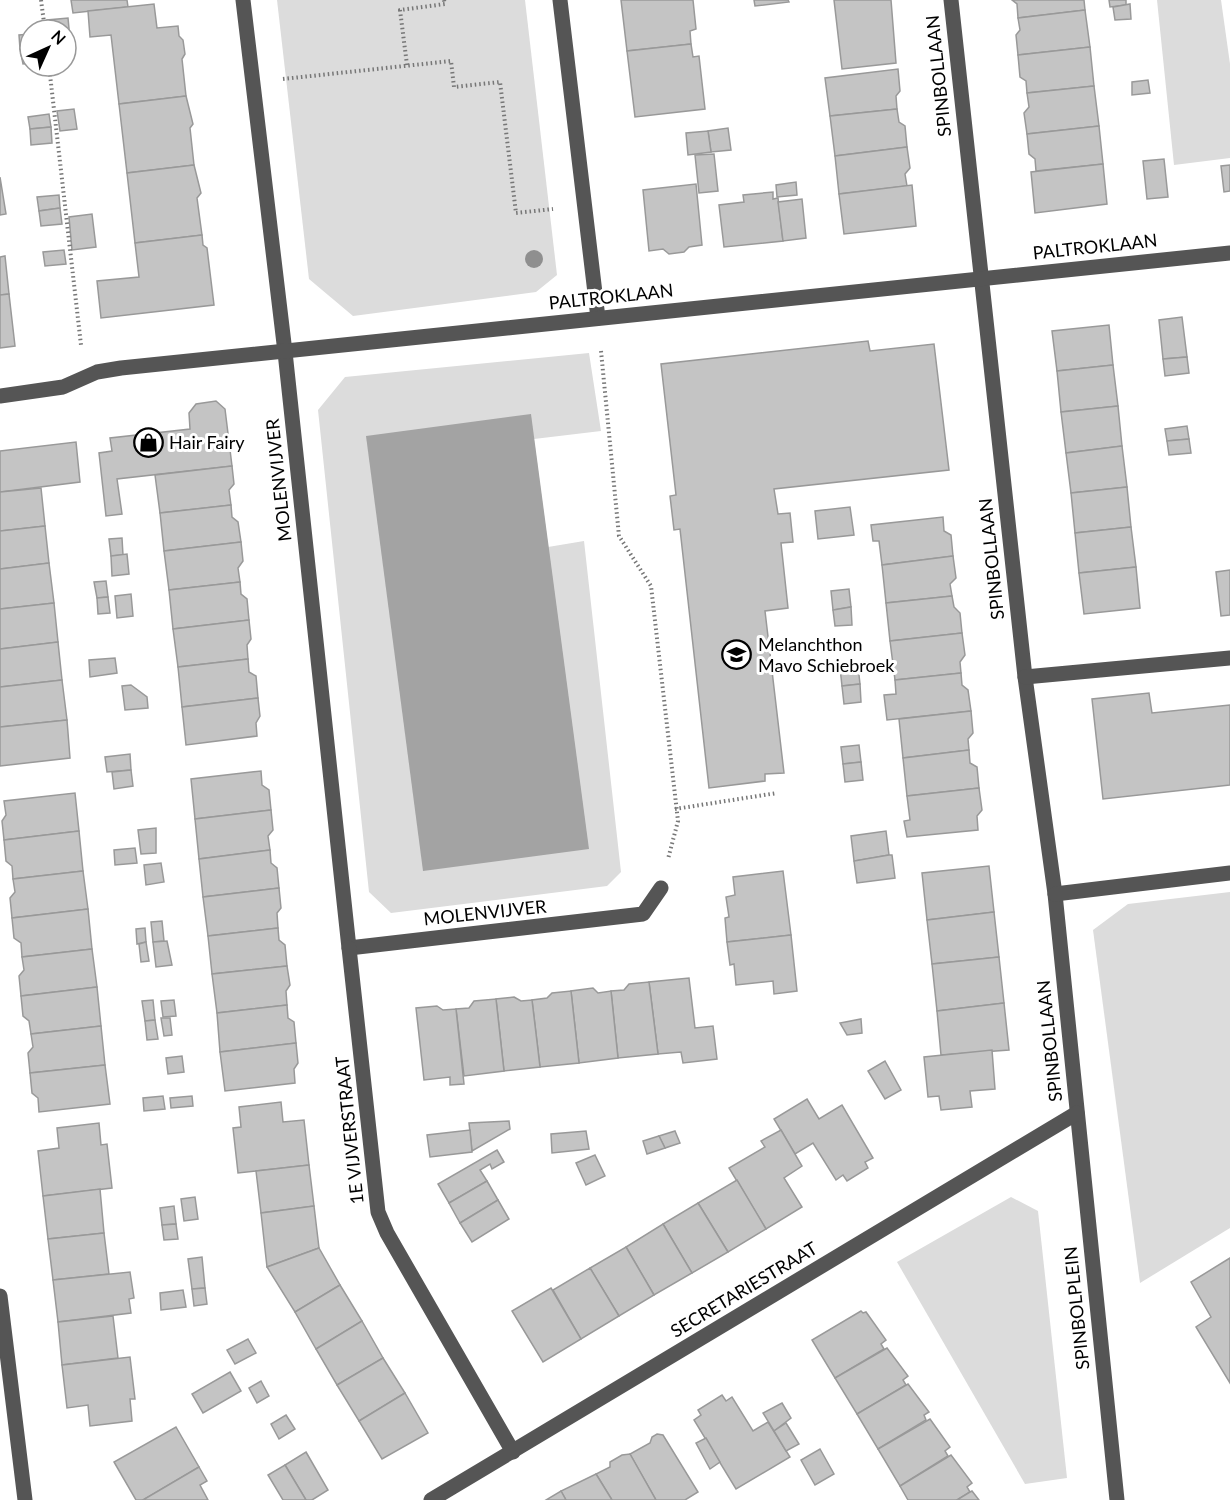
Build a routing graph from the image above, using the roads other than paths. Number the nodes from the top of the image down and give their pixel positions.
1 (243, 0) edge
2 (560, 0) edge
3 (951, 0) edge
4 (1230, 253) edge
5 (982, 278) junction
6 (598, 318) junction
7 (285, 352) junction
8 (0, 396) edge
9 (1230, 658) edge
10 (1025, 676) junction
11 (1230, 873) edge
12 (661, 888) road end
13 (1055, 894) junction
14 (349, 948) junction
15 (1077, 1113) junction
16 (0, 1296) edge
17 (513, 1452) junction
18 (25, 1500) edge
19 (431, 1500) edge
20 (1117, 1500) edge

1 - 7 street, MOLENVIJVER
2 - 6 street
3 - 5 street, SPINBOLLAAN
4 - 5 street, PALTROKLAAN
5 - 6 street, PALTROKLAAN
5 - 10 street, SPINBOLLAAN
6 - 7 street, PALTROKLAAN
7 - 8 street, PALTROKLAAN
7 - 14 street, MOLENVIJVER
9 - 10 street
10 - 13 street, SPINBOLLAAN
11 - 13 street
12 - 14 street, MOLENVIJVER
13 - 15 street, SPINBOLLAAN
14 - 17 street, 1E VIJVERSTRAAT
15 - 17 street, SECRETARIESTRAAT
15 - 20 street, SPINBOLPLEIN
16 - 18 street
17 - 19 street, SECRETARIESTRAAT

